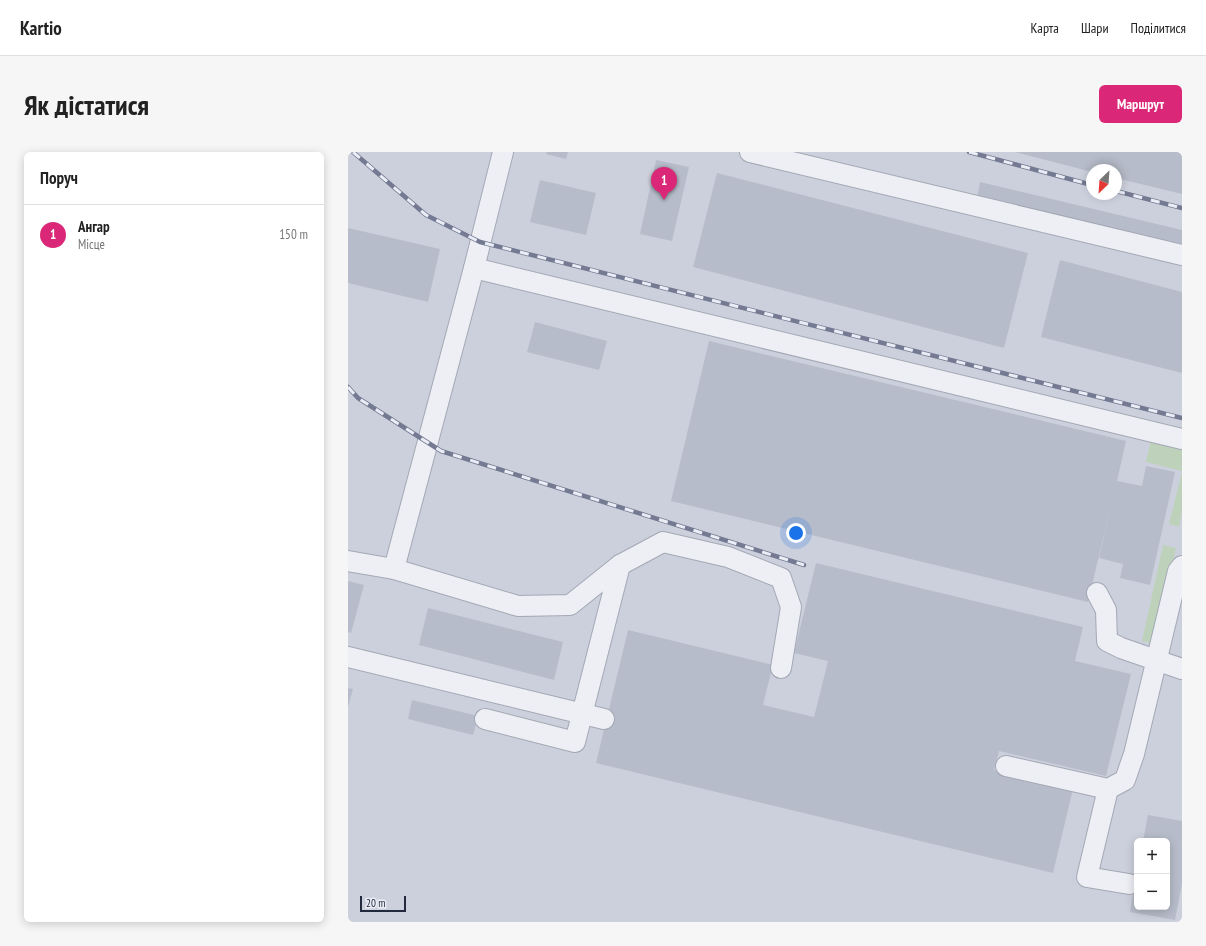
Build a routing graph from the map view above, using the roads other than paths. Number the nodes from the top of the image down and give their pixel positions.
1 (503, 152) edge
2 (750, 152) edge
3 (1182, 255) edge
4 (474, 268) junction
5 (1182, 439) edge
6 (1182, 551) edge
7 (348, 561) edge
8 (620, 564) junction
9 (1180, 568) edge
10 (394, 569) junction
11 (1097, 593) dead end
12 (348, 656) edge
13 (1157, 661) junction
14 (781, 668) dead end
15 (1182, 669) edge
16 (582, 714) junction
17 (485, 719) dead end
18 (604, 719) dead end
19 (1006, 766) dead end
20 (1108, 789) junction
21 (1129, 884) dead end

1 - 4 lane
2 - 3 lane
4 - 5 lane
4 - 10 lane
6 - 9 lane
7 - 10 lane
8 - 10 lane
8 - 14 lane
8 - 16 lane
9 - 13 lane
11 - 13 lane
12 - 16 lane
13 - 15 lane
13 - 20 lane
16 - 17 lane
16 - 18 lane
19 - 20 lane
20 - 21 lane

